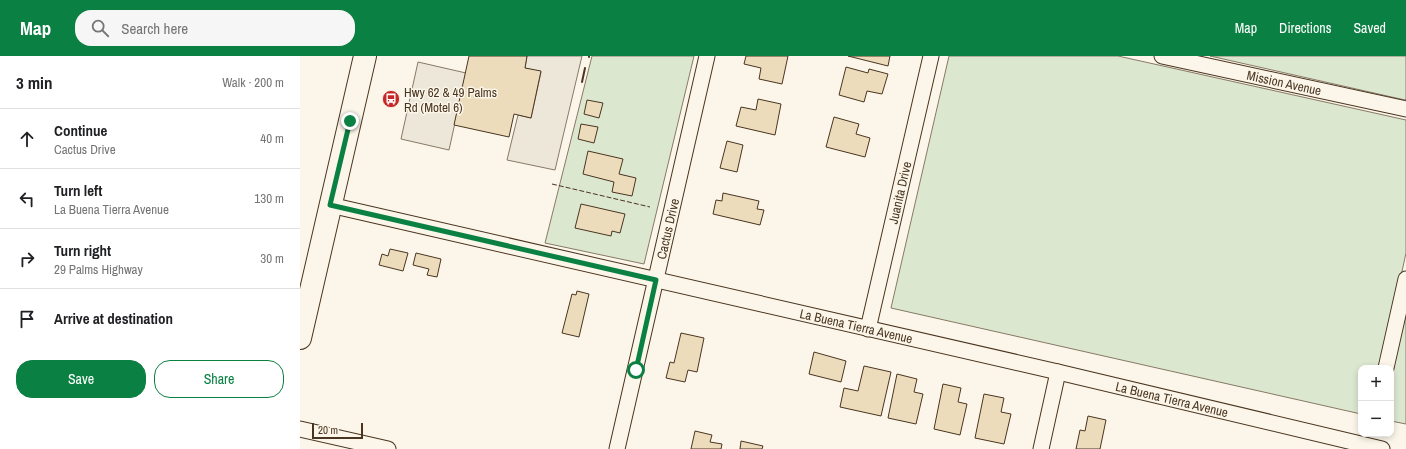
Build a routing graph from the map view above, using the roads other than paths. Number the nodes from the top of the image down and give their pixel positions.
1 (365, 56) edge
2 (707, 56) edge
3 (931, 56) edge
4 (1162, 56) edge
5 (1406, 108) edge
6 (330, 205) junction
7 (1406, 279) edge
8 (656, 280) junction
9 (868, 329) junction
10 (300, 338) edge
11 (1387, 365) edge
12 (1058, 372) junction
13 (300, 429) edge
14 (1374, 443) edge
15 (388, 449) edge
16 (617, 449) edge
17 (1041, 449) edge

1 - 6 main road
2 - 8 street, Cactus Drive
3 - 9 street, Juanita Drive
4 - 5 street, Mission Avenue
6 - 8 street, La Buena Tierra Avenue
6 - 10 main road
7 - 11 street
8 - 9 street, La Buena Tierra Avenue
8 - 16 street, Cactus Drive
9 - 12 street, La Buena Tierra Avenue
12 - 14 street, La Buena Tierra Avenue
12 - 17 street
13 - 15 street

